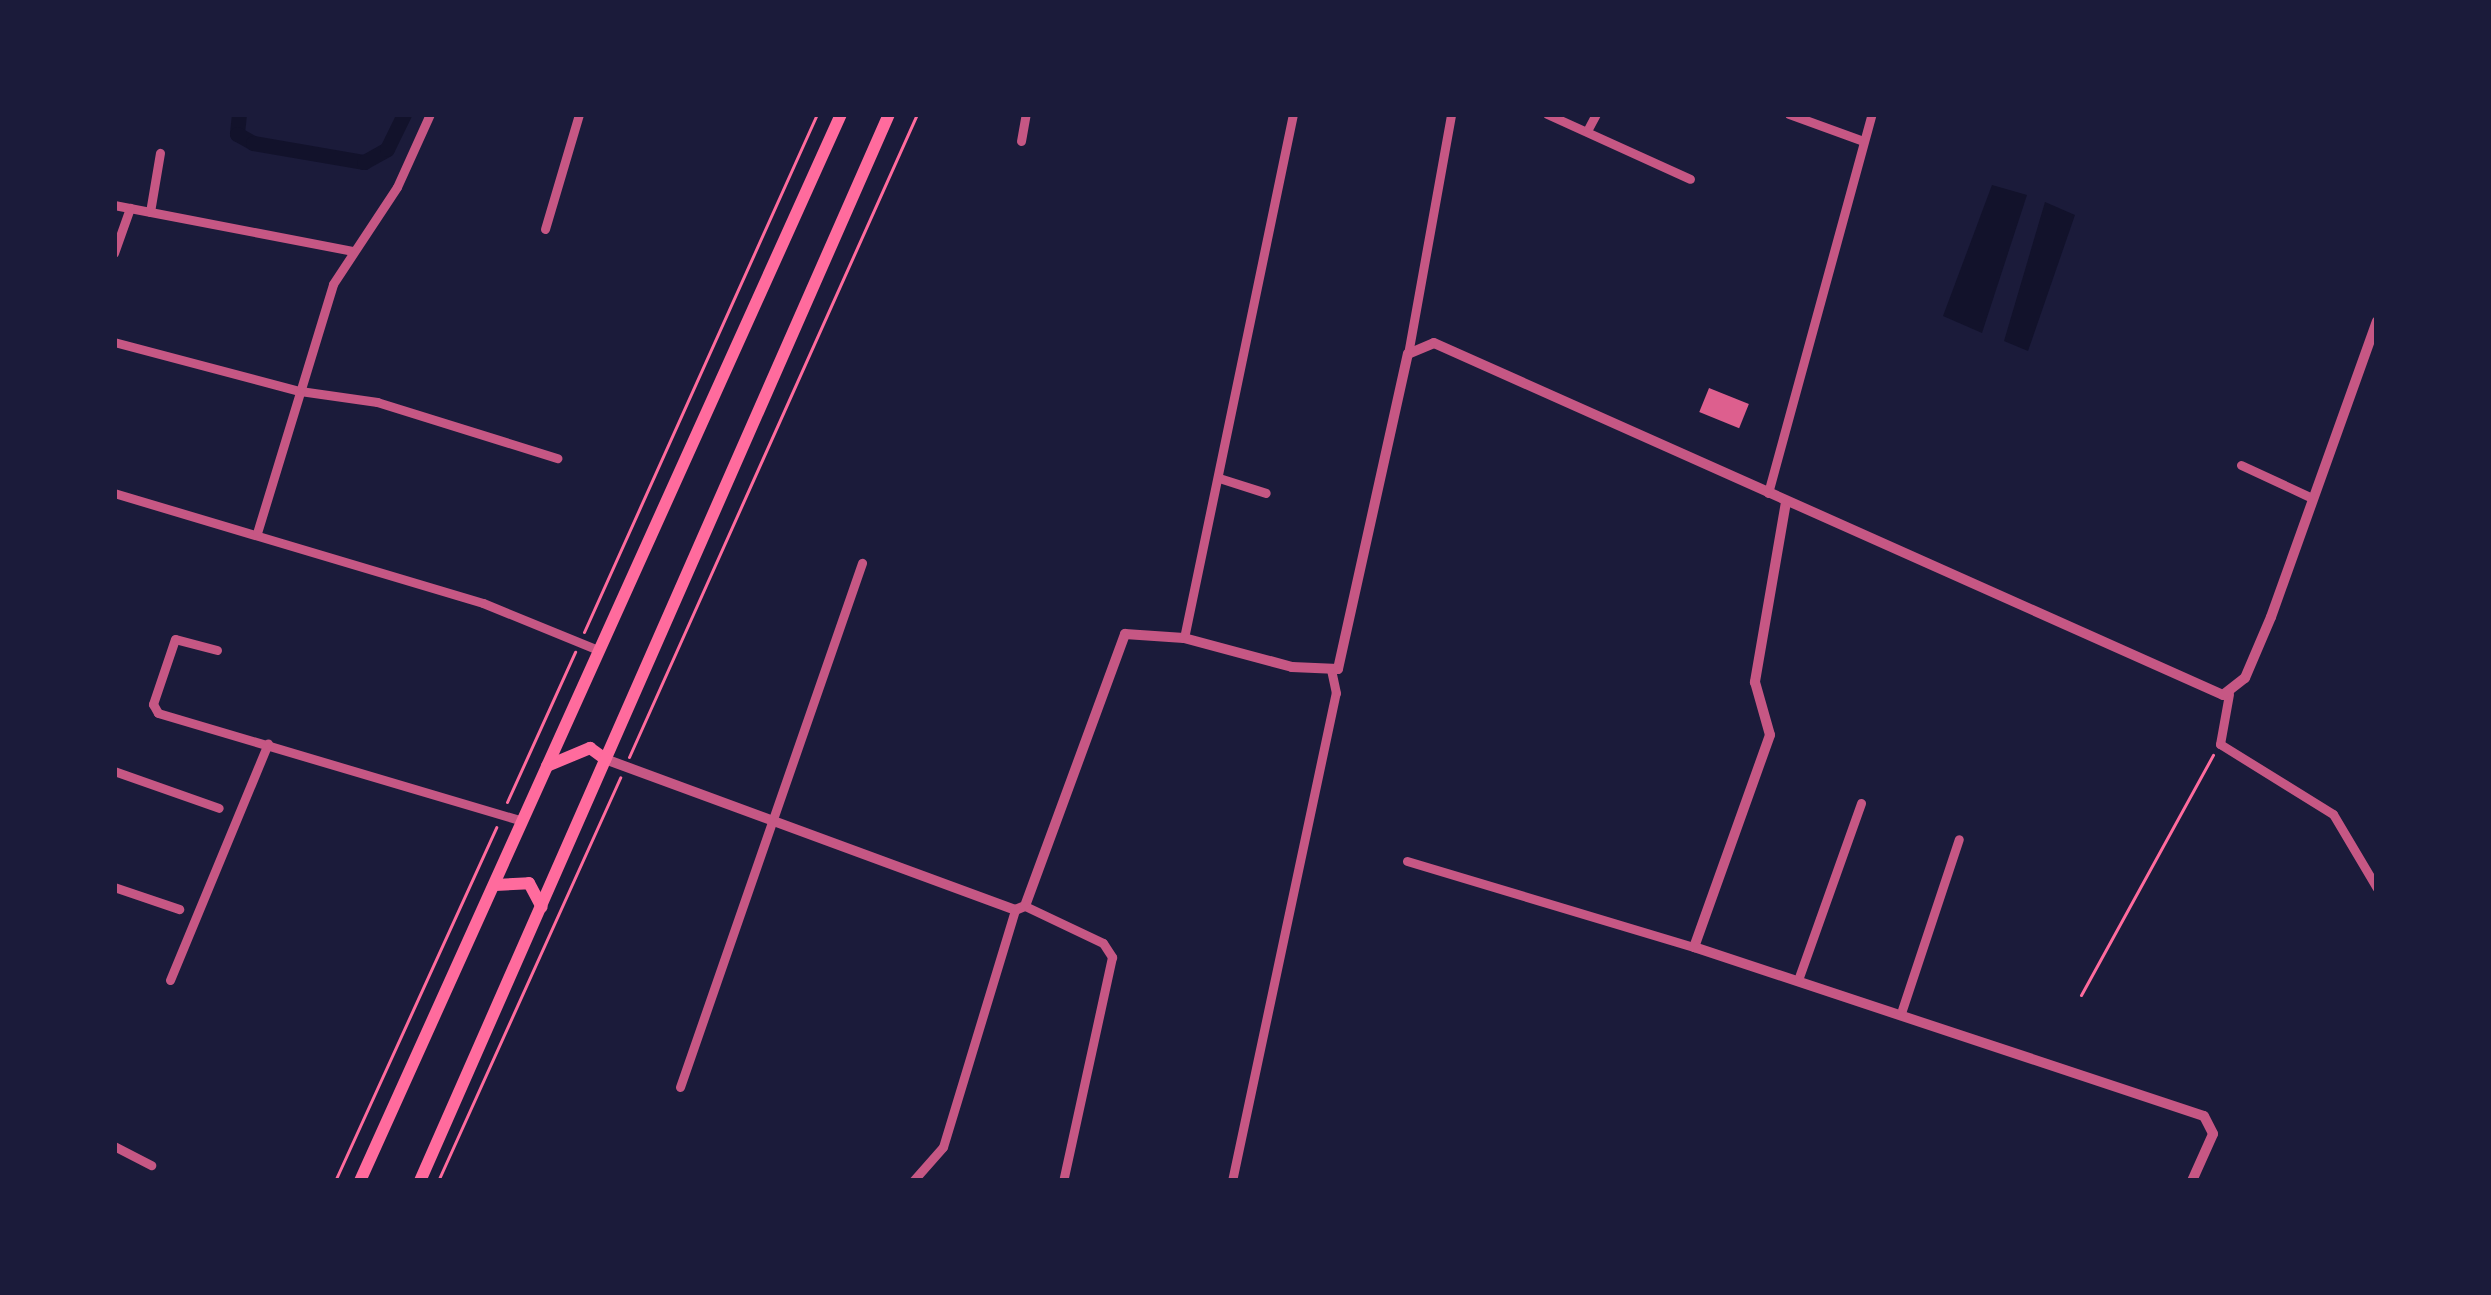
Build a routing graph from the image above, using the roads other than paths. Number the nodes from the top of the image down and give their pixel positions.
1 (430, 114) edge
2 (579, 114) edge
3 (841, 114) edge
4 (889, 114) edge
5 (1026, 114) edge
6 (1293, 114) edge
7 (1450, 114) edge
8 (1547, 114) edge
9 (1596, 114) edge
10 (1790, 114) edge
11 (1872, 114) edge
12 (1587, 131) junction
13 (1863, 141) junction
14 (1021, 142) dead end
15 (160, 153) dead end
16 (1690, 178) dead end
17 (114, 205) edge
18 (130, 208) junction
19 (150, 212) junction
20 (545, 229) dead end
21 (354, 250) junction
22 (114, 253) edge
23 (2377, 321) edge
24 (114, 343) edge
25 (1408, 354) junction
26 (300, 391) junction
27 (557, 458) dead end
28 (2241, 465) dead end
29 (1219, 478) junction
30 (114, 493) edge
31 (1266, 493) dead end
32 (1768, 493) junction
33 (2312, 497) junction
34 (1786, 502) junction
35 (257, 533) junction
36 (862, 563) dead end
37 (1184, 638) junction
38 (217, 650) dead end
39 (598, 650) junction
40 (1331, 670) junction
41 (2229, 694) junction
42 (268, 743) junction
43 (605, 759) junction
44 (546, 766) junction
45 (114, 771) edge
46 (1861, 803) dead end
47 (219, 808) dead end
48 (522, 821) junction
49 (768, 822) junction
50 (1959, 839) dead end
51 (1407, 861) dead end
52 (495, 885) junction
53 (114, 886) edge
54 (2377, 888) edge
55 (542, 908) junction
56 (1020, 908) junction
57 (178, 909) dead end
58 (1694, 947) junction
59 (170, 980) dead end
60 (1798, 980) junction
61 (1902, 1010) junction
62 (680, 1088) dead end
63 (114, 1145) edge
64 (152, 1165) dead end
65 (360, 1181) edge
66 (420, 1181) edge
67 (913, 1181) edge
68 (1063, 1181) edge
69 (1232, 1181) edge
70 (2193, 1181) edge

1 - 21 street
2 - 20 street
3 - 39 main road
4 - 43 main road
5 - 14 street
6 - 29 street
7 - 25 street
8 - 12 street
9 - 12 street
10 - 13 street
11 - 13 street
12 - 16 street
13 - 32 street
15 - 19 street
17 - 18 street
18 - 19 street
18 - 22 street
19 - 21 street
21 - 26 street
23 - 33 street
24 - 26 street
25 - 32 street
25 - 40 street
26 - 27 street
26 - 35 street
28 - 33 street
29 - 31 street
29 - 37 street
30 - 35 street
32 - 34 street
33 - 41 street
34 - 41 street
34 - 58 street
35 - 39 street
36 - 49 street
37 - 40 street
37 - 56 street
38 - 42 street
39 - 44 main road
40 - 69 street
41 - 54 street
42 - 48 street
42 - 59 street
43 - 44 main road
43 - 49 street
43 - 55 main road
44 - 48 main road
45 - 47 street
46 - 60 street
48 - 52 main road
49 - 56 street
49 - 62 street
50 - 61 street
51 - 58 street
52 - 55 main road
52 - 65 main road
53 - 57 street
55 - 66 main road
56 - 67 street
56 - 68 street
58 - 60 street
60 - 61 street
61 - 70 street
63 - 64 street

